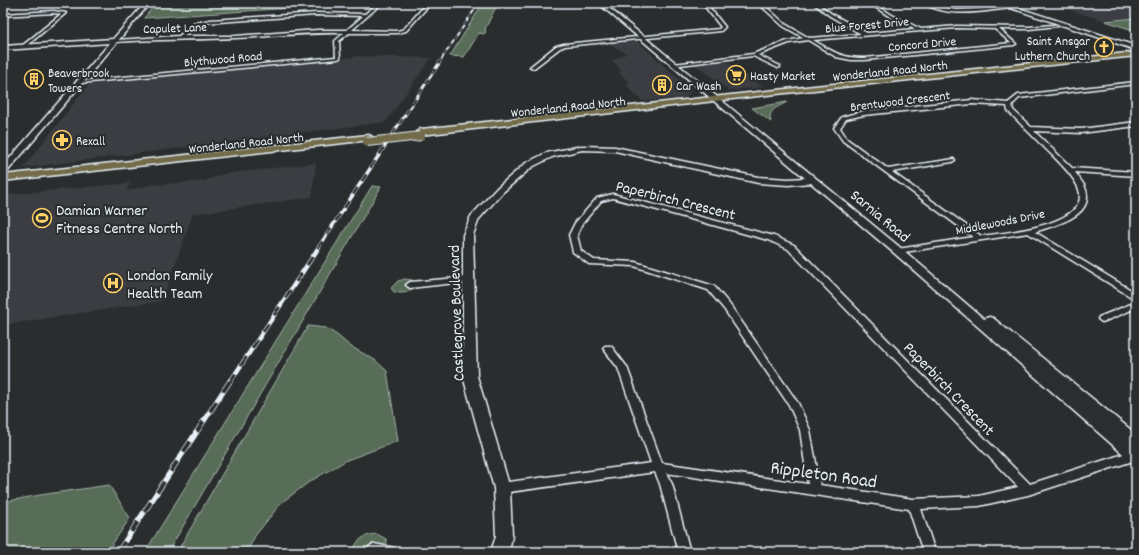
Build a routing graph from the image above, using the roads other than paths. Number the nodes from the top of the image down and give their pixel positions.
1 (148, 3) edge
2 (380, 3) edge
3 (429, 3) edge
4 (600, 3) edge
5 (608, 3) edge
6 (704, 3) edge
7 (760, 3) edge
8 (815, 3) edge
9 (871, 3) edge
10 (925, 3) edge
11 (998, 3) edge
12 (1011, 7) junction
13 (3, 15) edge
14 (8, 15) junction
15 (366, 15) junction
16 (3, 19) edge
17 (1065, 25) junction
18 (995, 27) junction
19 (922, 30) junction
20 (347, 32) junction
21 (868, 35) junction
22 (650, 37) junction
23 (181, 38) junction
24 (641, 38) junction
25 (810, 39) junction
26 (116, 41) junction
27 (24, 47) junction
28 (3, 48) edge
29 (1136, 48) edge
30 (1136, 54) edge
31 (754, 55) junction
32 (1136, 58) edge
33 (682, 64) junction
34 (674, 65) junction
35 (778, 66) dead end
36 (532, 67) dead end
37 (80, 82) junction
38 (1136, 83) edge
39 (723, 100) junction
40 (1009, 105) junction
41 (1136, 124) edge
42 (1030, 129) junction
43 (367, 140) junction
44 (952, 160) dead end
45 (1070, 170) junction
46 (3, 171) edge
47 (886, 171) junction
48 (1136, 174) edge
49 (3, 178) edge
50 (811, 180) junction
51 (3, 183) edge
52 (1029, 231) junction
53 (980, 239) junction
54 (902, 251) junction
55 (470, 279) junction
56 (410, 285) dead end
57 (1136, 297) edge
58 (1136, 305) edge
59 (1102, 319) dead end
60 (608, 348) dead end
61 (1136, 453) edge
62 (658, 468) junction
63 (502, 488) junction
64 (815, 490) junction
65 (1028, 490) junction
66 (913, 504) junction
67 (374, 550) dead end
68 (391, 552) edge
69 (500, 552) edge
70 (684, 552) edge
71 (929, 552) edge

1 - 26 street
2 - 15 street, Blythwood Road
3 - 20 street
4 - 24 street, Sarnia Road
5 - 22 street, Sarnia Road
6 - 22 street
7 - 25 street
8 - 21 street
9 - 19 street
10 - 12 street
11 - 12 street
12 - 17 street
13 - 14 street
14 - 16 street
14 - 27 street
15 - 20 street, Blythwood Road
15 - 23 street
17 - 18 street, Blue Forest Drive
17 - 29 street
18 - 19 street, Blue Forest Drive
18 - 25 street, Concord Drive
19 - 21 street, Blue Forest Drive
20 - 23 street, Capulet Lane
20 - 37 street, Blythwood Road
21 - 25 street, Blue Forest Drive
22 - 24 street
22 - 33 street, Sarnia Road
23 - 26 street, Capulet Lane
24 - 34 street, Sarnia Road
24 - 36 street
25 - 31 street, Blue Forest Drive
26 - 27 street, Capulet Lane
26 - 37 street
27 - 28 street, Capulet Lane
30 - 39 main road, Wonderland Road North
31 - 33 street, Blue Forest Drive
31 - 35 street
32 - 39 main road, Wonderland Road North
33 - 34 street, Blue Forest Drive
33 - 39 street, Sarnia Road
34 - 39 street, Sarnia Road
37 - 46 street
38 - 40 street
39 - 43 main road, Wonderland Road North, bridge
39 - 50 street, Sarnia Road
39 - 54 street, Sarnia Road
40 - 42 street, Middlewoods Drive
40 - 47 street, Brentwood Crescent
41 - 42 street
42 - 45 street, Middlewoods Drive
43 - 49 main road, Wonderland Road North
43 - 51 main road, Wonderland Road North
44 - 47 street
45 - 48 street
45 - 52 street, Middlewoods Drive
47 - 53 street, Brentwood Crescent
50 - 54 street, Sarnia Road
50 - 55 street, Castlegrove Boulevard
52 - 53 street, Middlewoods Drive
52 - 57 street
53 - 54 street, Middlewoods Drive
54 - 61 street, Sarnia Road
55 - 56 street
55 - 63 street, Castlegrove Boulevard
58 - 59 street
60 - 62 street
61 - 65 street, Rippleton Road
62 - 63 street, Rippleton Road
62 - 64 street, Rippleton Road
62 - 70 street
63 - 69 street, Castlegrove Boulevard
64 - 65 street, Paperbirch Crescent
64 - 66 street, Rippleton Road
65 - 66 street, Rippleton Road
66 - 71 street
67 - 68 street

